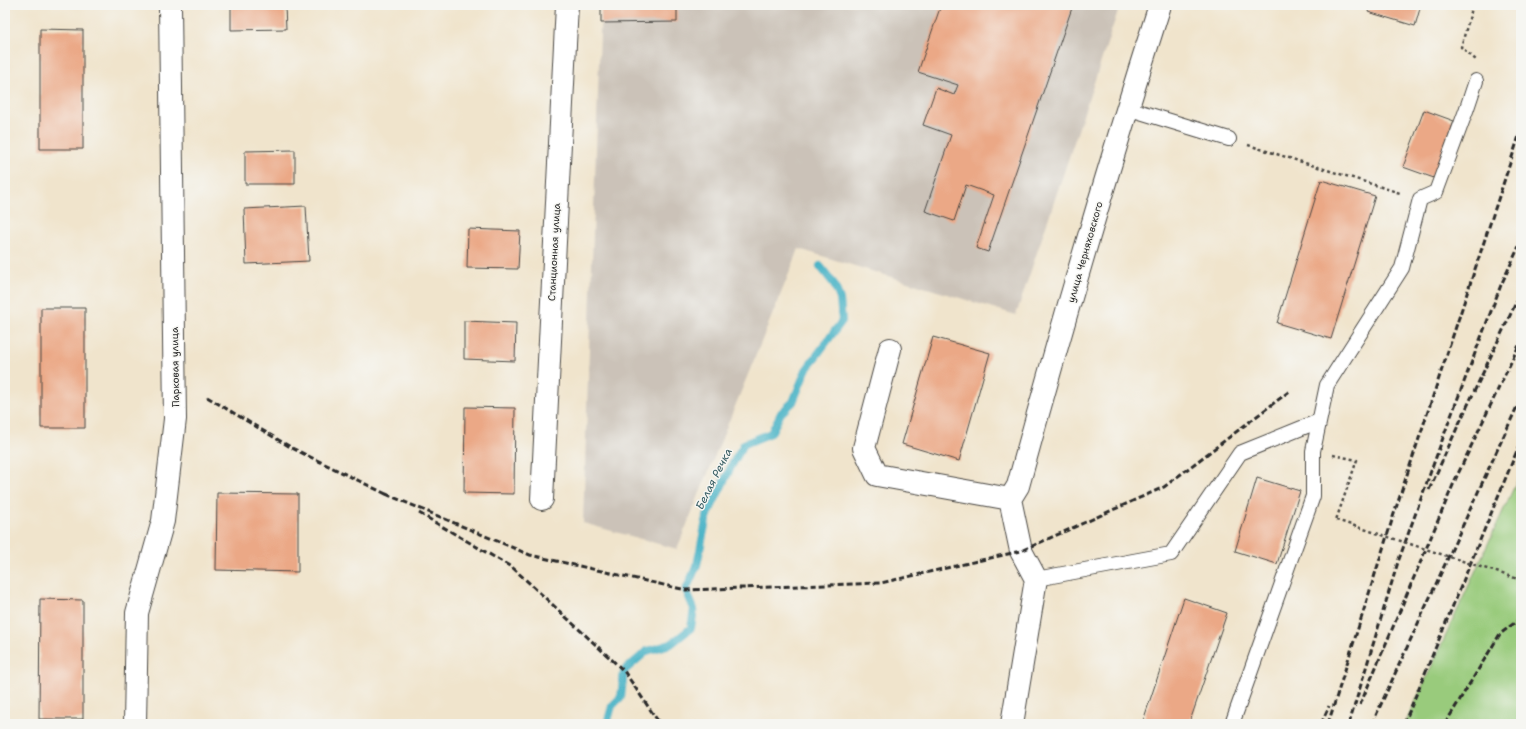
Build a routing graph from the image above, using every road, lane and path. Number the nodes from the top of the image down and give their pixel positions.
1 (170, 5) edge
2 (566, 5) edge
3 (1160, 5) edge
4 (1473, 5) edge
5 (1476, 81) joint
6 (1127, 108) junction
7 (1229, 139) joint
8 (1420, 199) junction
9 (890, 349) dead end
10 (1319, 421) junction
11 (1357, 460) dead end
12 (1010, 498) junction
13 (542, 499) dead end
14 (1036, 579) junction
15 (1521, 580) edge
16 (135, 724) edge
17 (1012, 724) edge
18 (1232, 724) edge

1 - 16 street, Парковая улица
2 - 13 street, Станционная улица
3 - 6 street, улица Черняховского
4 - 5 path
5 - 8 lane
6 - 7 lane
6 - 12 street, улица Черняховского
7 - 8 path
8 - 10 lane
9 - 12 street
10 - 14 lane
10 - 18 lane
11 - 15 path, bridge
12 - 14 street
14 - 17 street

